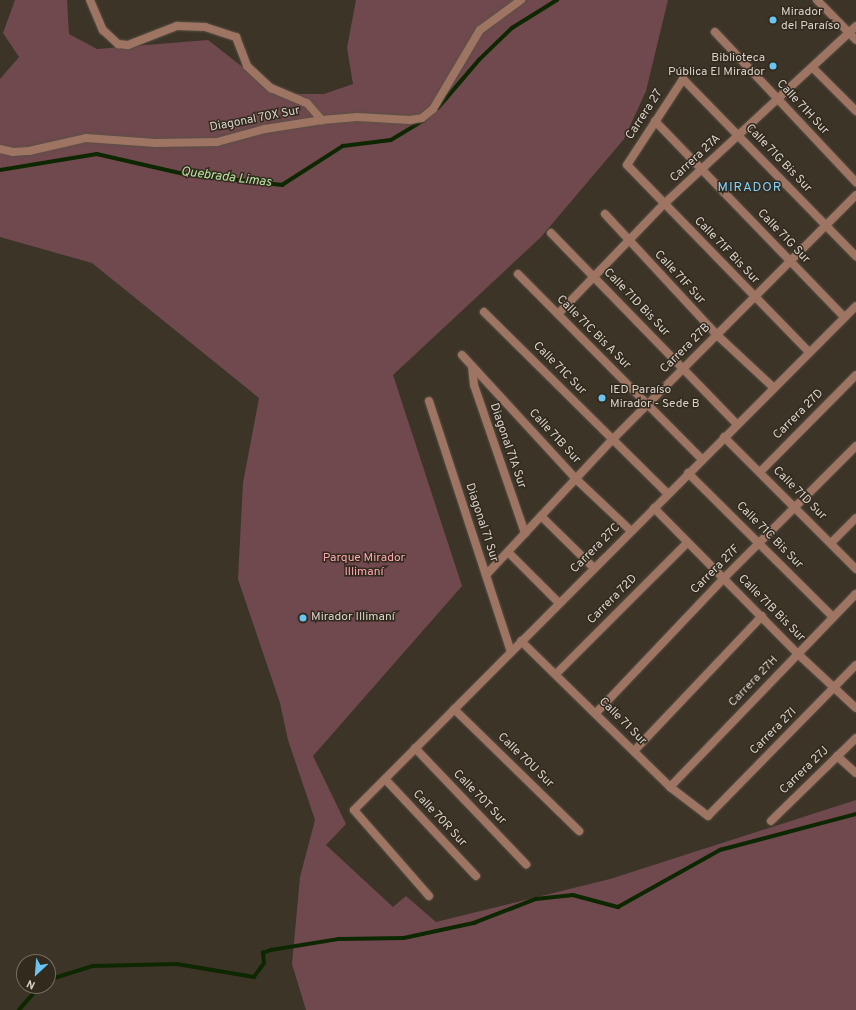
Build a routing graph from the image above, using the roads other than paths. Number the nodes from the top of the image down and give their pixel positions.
1 (90, 0) edge
2 (521, 0) edge
3 (817, 0) edge
4 (856, 26) edge
5 (715, 32) dead end
6 (849, 33) junction
7 (856, 40) edge
8 (813, 68) junction
9 (683, 79) joint
10 (776, 99) junction
11 (856, 111) edge
12 (322, 120) junction
13 (655, 121) junction
14 (738, 136) junction
15 (0, 149) edge
16 (627, 165) joint
17 (702, 170) junction
18 (856, 182) edge
19 (856, 195) edge
20 (664, 204) junction
21 (605, 214) dead end
22 (826, 226) junction
23 (551, 233) dead end
24 (629, 242) junction
25 (856, 256) edge
26 (790, 262) junction
27 (518, 274) dead end
28 (594, 277) junction
29 (754, 297) junction
30 (855, 310) edge
31 (484, 312) dead end
32 (558, 314) junction
33 (844, 317) junction
34 (717, 335) junction
35 (809, 352) junction
36 (462, 355) dead end
37 (472, 366) junction
38 (683, 369) junction
39 (856, 375) edge
40 (774, 388) junction
41 (429, 401) dead end
42 (647, 405) junction
43 (737, 424) junction
44 (724, 437) junction
45 (613, 439) junction
46 (856, 446) edge
47 (702, 459) junction
48 (760, 472) junction
49 (688, 473) junction
50 (576, 479) junction
51 (668, 494) junction
52 (796, 506) junction
53 (654, 508) junction
54 (541, 516) junction
55 (856, 518) edge
56 (631, 531) junction
57 (525, 533) junction
58 (687, 543) junction
59 (760, 543) junction
60 (831, 543) junction
61 (508, 552) junction
62 (594, 568) junction
63 (856, 569) edge
64 (486, 575) junction
65 (724, 579) junction
66 (856, 594) edge
67 (559, 603) junction
68 (762, 616) junction
69 (833, 617) junction
70 (521, 641) junction
71 (511, 652) junction
72 (798, 654) junction
73 (856, 665) edge
74 (557, 673) junction
75 (834, 688) junction
76 (856, 708) edge
77 (454, 709) junction
78 (596, 713) junction
79 (856, 738) edge
80 (415, 748) junction
81 (634, 752) junction
82 (837, 756) junction
83 (856, 773) edge
84 (385, 779) junction
85 (670, 787) junction
86 (708, 816) joint
87 (771, 822) dead end
88 (579, 831) dead end
89 (526, 864) dead end
90 (476, 876) dead end
91 (430, 896) dead end

1 - 12 street
2 - 12 street, Diagonal 70X Sur
3 - 6 street
4 - 6 street, Carrera 27A
5 - 10 street, Calle 71H Sur
6 - 7 street
6 - 8 street, Carrera 27A
8 - 10 street, Carrera 27A
8 - 11 street
9 - 13 street, Carrera 27
9 - 14 street, Calle 71G Bis Sur
10 - 14 street, Carrera 27A
10 - 18 street, Calle 71H Sur
12 - 15 street, Diagonal 70X Sur
13 - 16 street, Carrera 27
13 - 17 street, Calle 71G Sur
14 - 17 street, Carrera 27A
14 - 22 street, Calle 71G Bis Sur
16 - 20 street, Calle 71F Bis Sur
17 - 20 street, Carrera 27A
17 - 26 street, Calle 71G Sur
19 - 22 street, Carrera 27B
20 - 24 street, Carrera 27A
20 - 29 street, Calle 71F Bis Sur
21 - 24 street, Calle 71F Sur
22 - 25 street, Calle 71G Bis Sur
22 - 26 street, Carrera 27B
23 - 28 street, Calle 71D Bis Sur
24 - 28 street, Carrera 27A
24 - 34 street, Calle 71F Sur
26 - 29 street, Carrera 27B
26 - 33 street, Calle 71G Sur
27 - 32 street, Calle 71C Bis A Sur
28 - 32 street, Carrera 27A
28 - 38 street, Calle 71D Bis Sur
29 - 34 street, Carrera 27B
29 - 35 street, Calle 71F Bis Sur
30 - 33 street, Carrera 27C
31 - 45 street, Calle 71C Sur
32 - 42 street, Calle 71C Bis A Sur
33 - 35 street, Carrera 27C
34 - 38 street, Carrera 27B
34 - 40 street, Calle 71F Sur
35 - 40 street, Carrera 27C
36 - 37 street, Calle 71B Sur
37 - 50 street, Calle 71B Sur
37 - 57 street, Diagonal 71A Sur
38 - 42 street, Carrera 27B
38 - 43 street, Calle 71D Bis Sur
39 - 48 street, Carrera 27D
40 - 43 street, Carrera 27C
41 - 64 street, Diagonal 71 Sur
42 - 45 street, Carrera 27B
42 - 47 street, Calle 71C Bis A Sur
43 - 44 street, Carrera 27C
44 - 47 street, Carrera 27C
44 - 48 street, Calle 71D Sur
45 - 50 street, Carrera 27B
45 - 51 street, Calle 71C Sur
46 - 52 street, Carrera 27F
47 - 49 street, Carrera 27C
48 - 52 street, Calle 71D Sur
49 - 51 street, Carrera 27C
49 - 59 street, Calle 71C Bis Sur
50 - 54 street, Carrera 27B
50 - 56 street, Calle 71B Sur
51 - 53 street, Carrera 27C
52 - 59 street, Carrera 27F
52 - 60 street, Calle 71D Sur
53 - 56 street, Carrera 27C
53 - 58 street, Calle 71B Bis Sur
54 - 57 street, Carrera 27B
54 - 62 street
55 - 60 street
56 - 62 street, Carrera 27C
57 - 61 street, Carrera 27B
58 - 65 street, Calle 71B Bis Sur
58 - 74 street, Carrera 72D
59 - 65 street, Carrera 27F
59 - 69 street, Calle 71C Bis Sur
60 - 63 street, Calle 71D Sur
61 - 64 street, Carrera 27B
61 - 67 street
62 - 67 street, Carrera 27C
64 - 71 street, Diagonal 71 Sur
65 - 68 street, Calle 71B Bis Sur
65 - 78 street, Carrera 27F
66 - 69 street, Carrera 27H
67 - 70 street, Carrera 27C
68 - 72 street, Calle 71B Bis Sur
68 - 81 street
69 - 72 street, Carrera 27H
70 - 71 street, Carrera 27C
70 - 74 street, Calle 71 Sur
71 - 77 street, Carrera 27C
72 - 75 street, Calle 71B Bis Sur
72 - 85 street, Carrera 27H
73 - 75 street, Carrera 27I
74 - 78 street, Calle 71 Sur
75 - 76 street, Calle 71B Bis Sur
75 - 86 street, Carrera 27I
77 - 80 street, Carrera 27C
77 - 88 street, Calle 70U Sur
78 - 81 street, Calle 71 Sur
79 - 82 street, Carrera 27J
80 - 84 street, Carrera 27C
80 - 89 street, Calle 70T Sur
81 - 85 street, Calle 71 Sur
82 - 83 street
82 - 87 street, Carrera 27J
84 - 90 street, Calle 70R Sur
84 - 91 street, Carrera 27C
85 - 86 street, Calle 71 Sur

